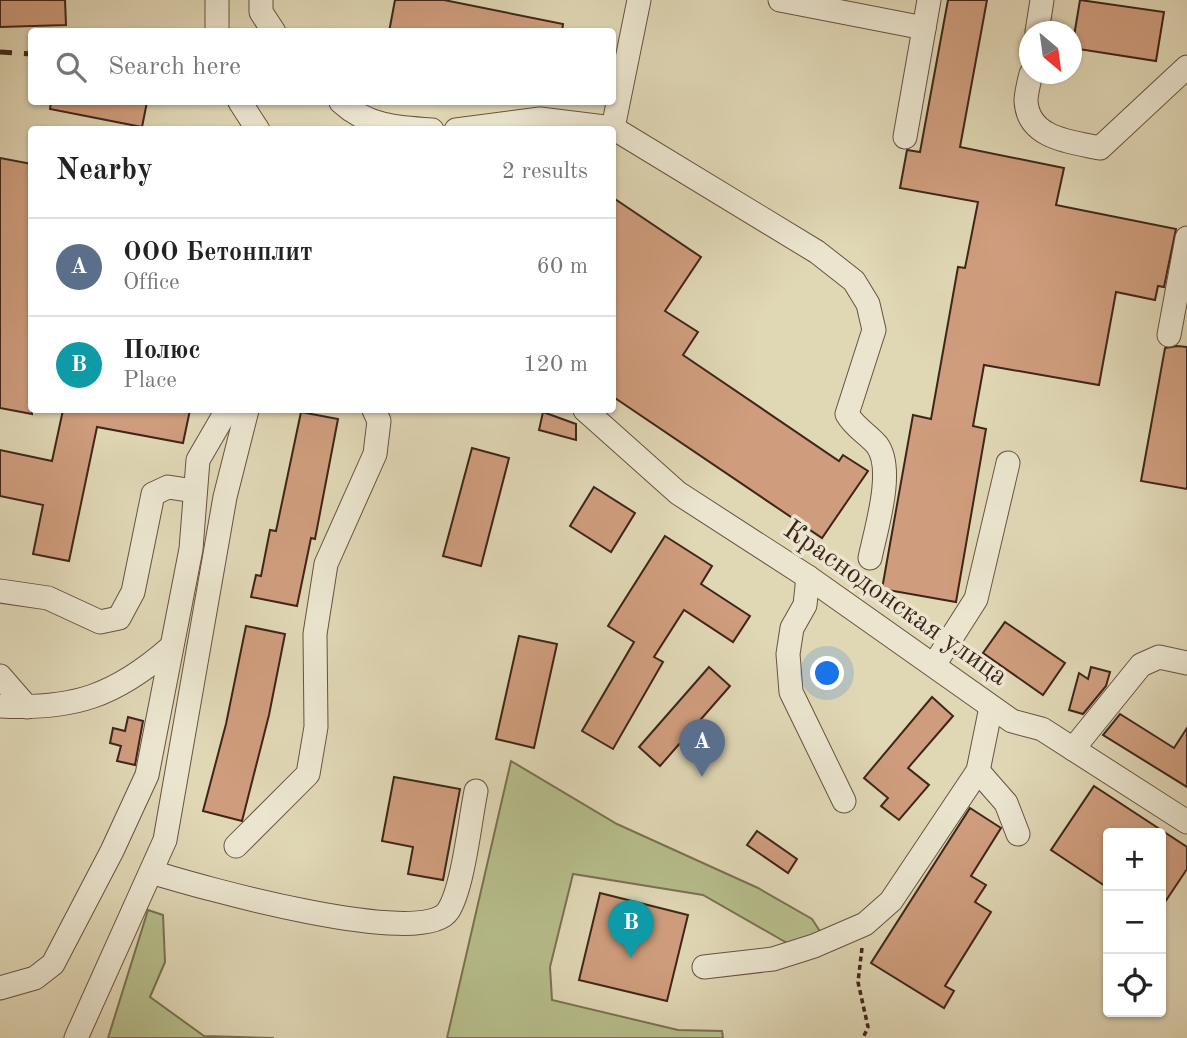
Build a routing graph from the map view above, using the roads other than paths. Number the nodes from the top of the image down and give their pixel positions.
1 (216, 0) edge
2 (261, 0) edge
3 (639, 0) edge
4 (780, 0) edge
5 (929, 0) edge
6 (1042, 0) edge
7 (1039, 21) edge
8 (217, 28) edge
9 (271, 28) edge
10 (924, 28) junction
11 (1187, 67) edge
12 (1029, 84) edge
13 (242, 105) edge
14 (345, 105) edge
15 (255, 126) edge
16 (390, 126) edge
17 (487, 126) edge
18 (597, 126) edge
19 (613, 126) edge
20 (616, 130) edge
21 (905, 136) dead end
22 (1187, 238) edge
23 (1182, 298) edge
24 (1169, 335) dead end
25 (225, 413) edge
26 (246, 413) edge
27 (375, 413) edge
28 (588, 413) edge
29 (1009, 463) dead end
30 (194, 491) junction
31 (870, 558) dead end
32 (808, 577) junction
33 (0, 591) edge
34 (170, 648) junction
35 (1187, 663) edge
36 (934, 665) junction
37 (0, 676) edge
38 (0, 706) edge
39 (27, 707) junction
40 (991, 707) junction
41 (1073, 749) junction
42 (978, 771) junction
43 (476, 791) dead end
44 (844, 801) dead end
45 (1187, 822) edge
46 (1018, 834) dead end
47 (236, 846) dead end
48 (152, 872) junction
49 (704, 967) dead end
50 (0, 988) edge
51 (76, 1038) edge

1 - 8 street
2 - 9 street
3 - 19 street
4 - 10 street
5 - 10 street
6 - 7 street
10 - 21 street
11 - 12 street
13 - 15 street
14 - 16 street
17 - 18 street
20 - 31 street
22 - 23 street
23 - 24 street
25 - 30 street
26 - 48 street
27 - 47 street
28 - 32 street, Краснодонская улица
29 - 36 street
30 - 33 street
30 - 34 street
32 - 36 street, Краснодонская улица
32 - 44 street
34 - 39 street
34 - 50 street
35 - 41 street
36 - 40 street, Краснодонская улица
37 - 39 street
38 - 39 street
40 - 41 street, Краснодонская улица
40 - 42 street
41 - 45 street, Краснодонская улица
42 - 46 street
42 - 49 street
43 - 48 street
48 - 51 street

